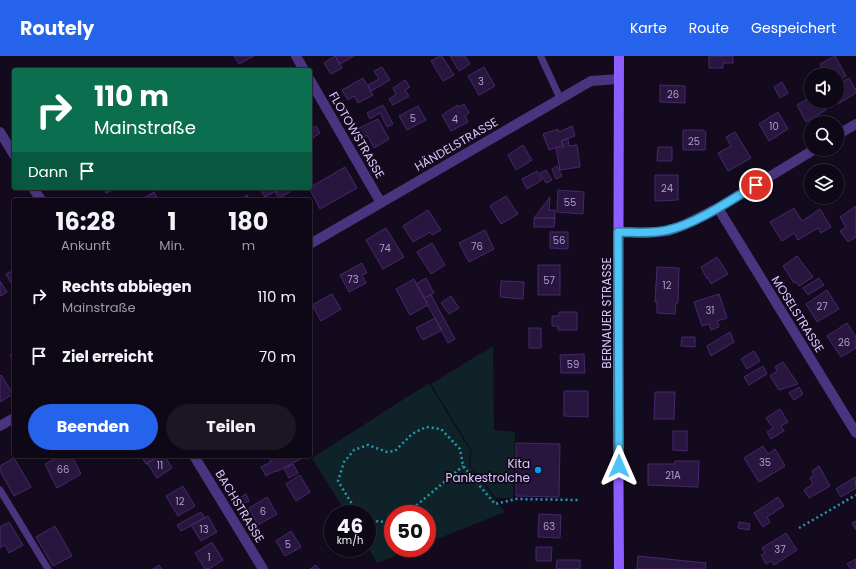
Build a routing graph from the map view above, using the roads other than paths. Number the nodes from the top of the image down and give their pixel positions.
1 (296, 56) edge
2 (619, 56) edge
3 (541, 57) edge
4 (303, 68) edge
5 (619, 80) junction
6 (312, 83) edge
7 (560, 98) junction
8 (856, 124) edge
9 (844, 131) edge
10 (0, 132) edge
11 (12, 153) edge
12 (804, 156) edge
13 (381, 202) junction
14 (718, 208) junction
15 (618, 232) junction
16 (312, 243) edge
17 (12, 419) edge
18 (0, 426) edge
19 (856, 434) edge
20 (195, 458) edge
21 (0, 490) edge
22 (48, 569) edge
23 (263, 569) edge
24 (619, 569) edge

1 - 4 street
2 - 5 main road, BERNAUER STRASSE
3 - 7 lane
5 - 7 street, HÄNDELSTRASSE
5 - 15 main road, BERNAUER STRASSE
6 - 13 street, FLOTOWSTRASSE
7 - 13 street, HÄNDELSTRASSE
8 - 9 street
10 - 11 street
12 - 14 street
13 - 16 street, HÄNDELSTRASSE
14 - 15 street
14 - 19 street, MOSELSTRASSE
15 - 24 main road, BERNAUER STRASSE
17 - 18 street
20 - 23 street, BACHSTRASSE
21 - 22 lane

